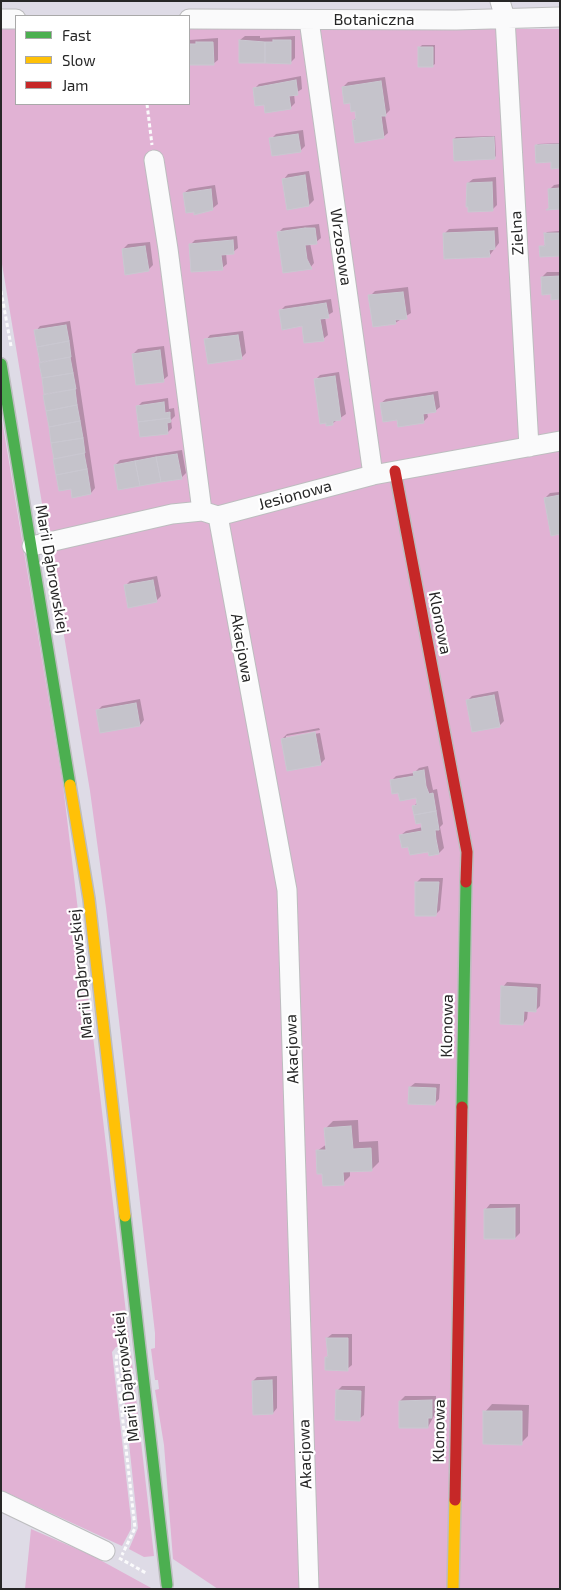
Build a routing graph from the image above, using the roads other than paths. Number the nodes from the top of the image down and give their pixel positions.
1 (503, 10) edge
2 (560, 17) edge
3 (1, 19) edge
4 (15, 19) edge
5 (190, 19) edge
6 (309, 20) junction
7 (154, 160) road end
8 (1, 364) edge
9 (560, 440) edge
10 (528, 447) junction
11 (395, 471) junction
12 (373, 475) junction
13 (210, 513) junction
14 (32, 546) junction
15 (1, 1501) edge
16 (112, 1555) road end
17 (167, 1584) road end
18 (309, 1589) edge
19 (453, 1589) edge

1 - 2 street, Botaniczna
1 - 6 street, Botaniczna
1 - 10 street, Zielna
3 - 4 street
5 - 6 street, Botaniczna
6 - 12 street, Wrzosowa
7 - 13 street, Akacjowa
8 - 14 street, Marii Dąbrowskiej
9 - 10 street, Jesionowa
10 - 11 street, Jesionowa
11 - 12 street, Jesionowa
11 - 19 street, Klonowa
12 - 13 street, Jesionowa
13 - 14 street, Jesionowa
13 - 18 street, Akacjowa
14 - 17 street, Marii Dąbrowskiej
15 - 16 street

